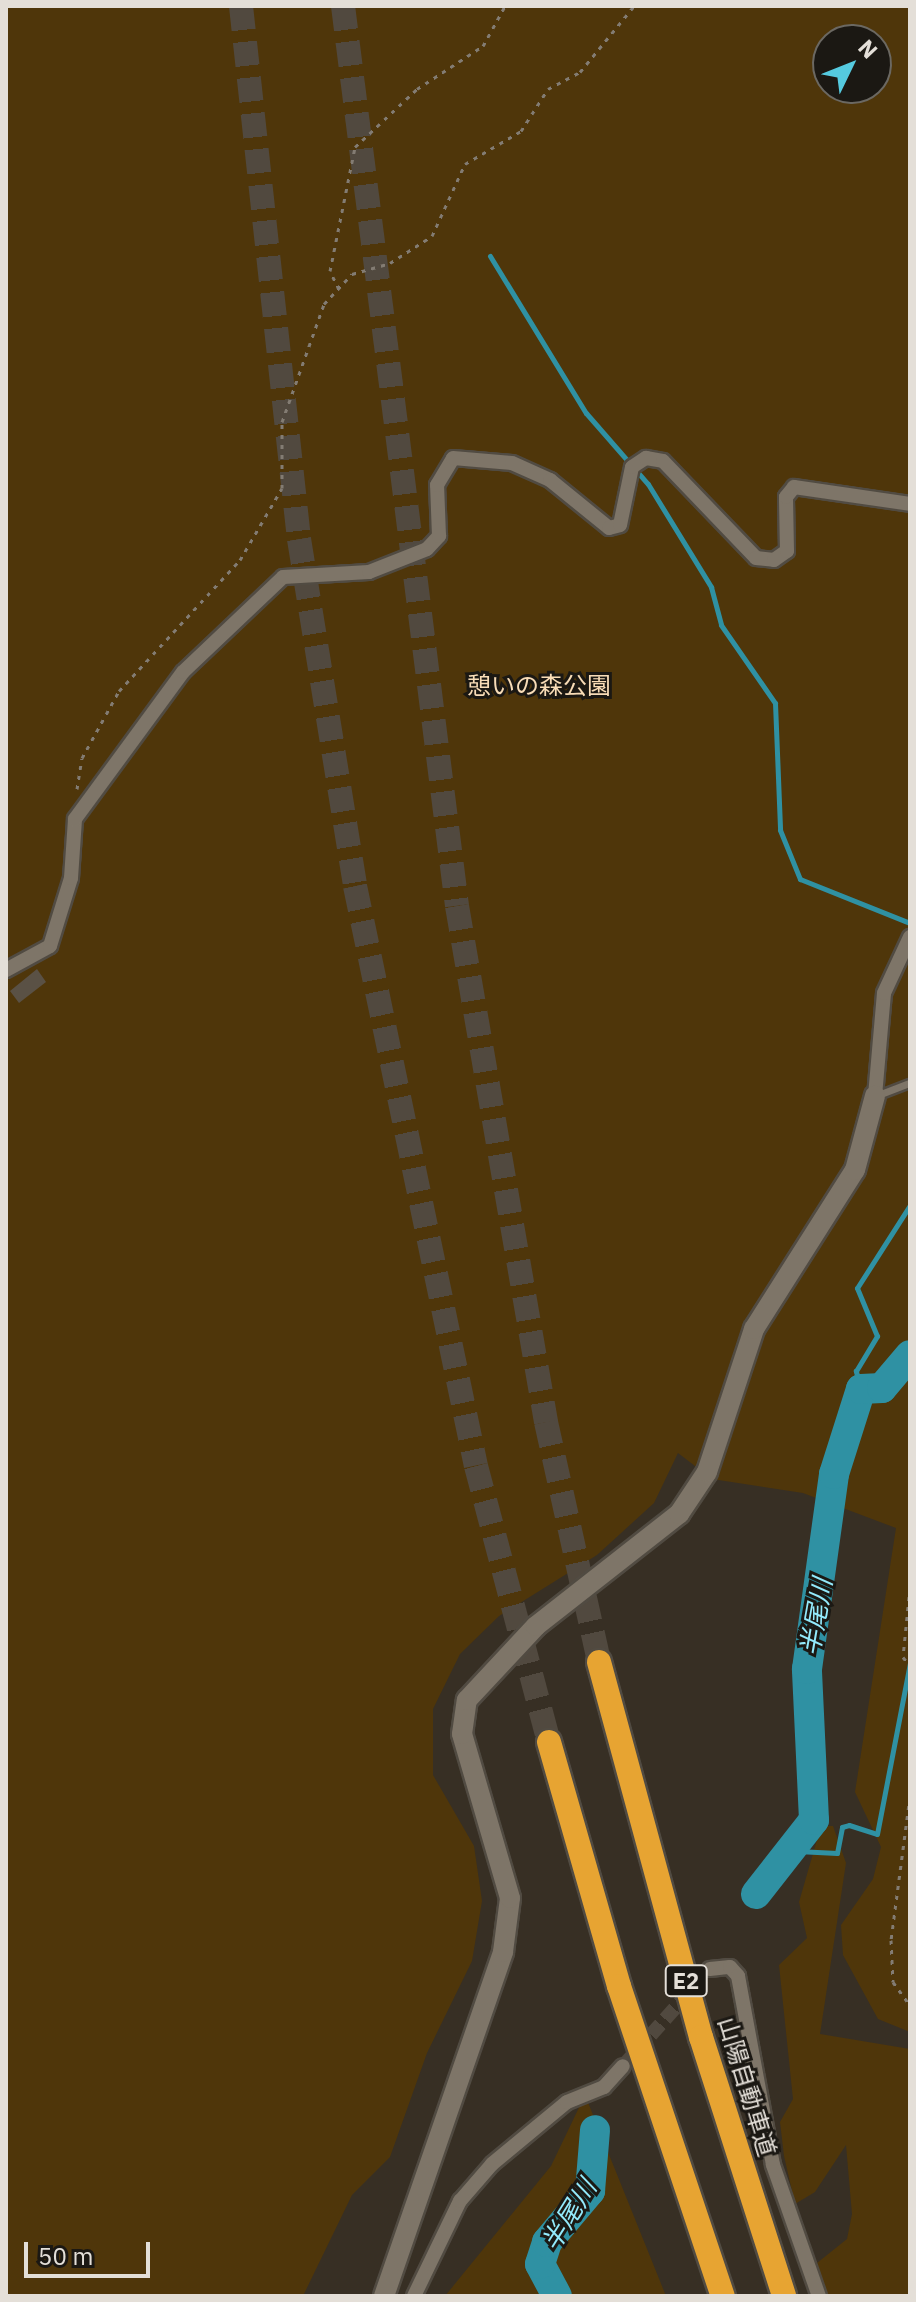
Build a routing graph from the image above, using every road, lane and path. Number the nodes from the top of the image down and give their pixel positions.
1 (505, 6) edge
2 (634, 6) edge
3 (339, 289) junction
4 (910, 504) edge
5 (83, 808) junction
6 (910, 938) edge
7 (6, 970) edge
8 (910, 1083) edge
9 (875, 1096) junction
10 (910, 1562) edge
11 (910, 1579) edge
12 (910, 1587) edge
13 (599, 1662) tunnel mouth
14 (910, 1666) edge
15 (549, 1742) tunnel mouth
16 (910, 1796) edge
17 (710, 1969) dead end
18 (910, 2005) edge
19 (623, 2066) tunnel mouth
20 (384, 2296) edge
21 (414, 2296) edge
22 (723, 2296) edge
23 (784, 2296) edge
24 (819, 2296) edge

1 - 3 path
2 - 3 path
3 - 5 path
4 - 5 street
5 - 7 street
6 - 9 street
8 - 9 lane
9 - 20 street
10 - 11 path
12 - 14 path
13 - 23 highway, 山陽自動車道 / E2
15 - 22 highway
16 - 18 path
17 - 24 street
19 - 21 street

